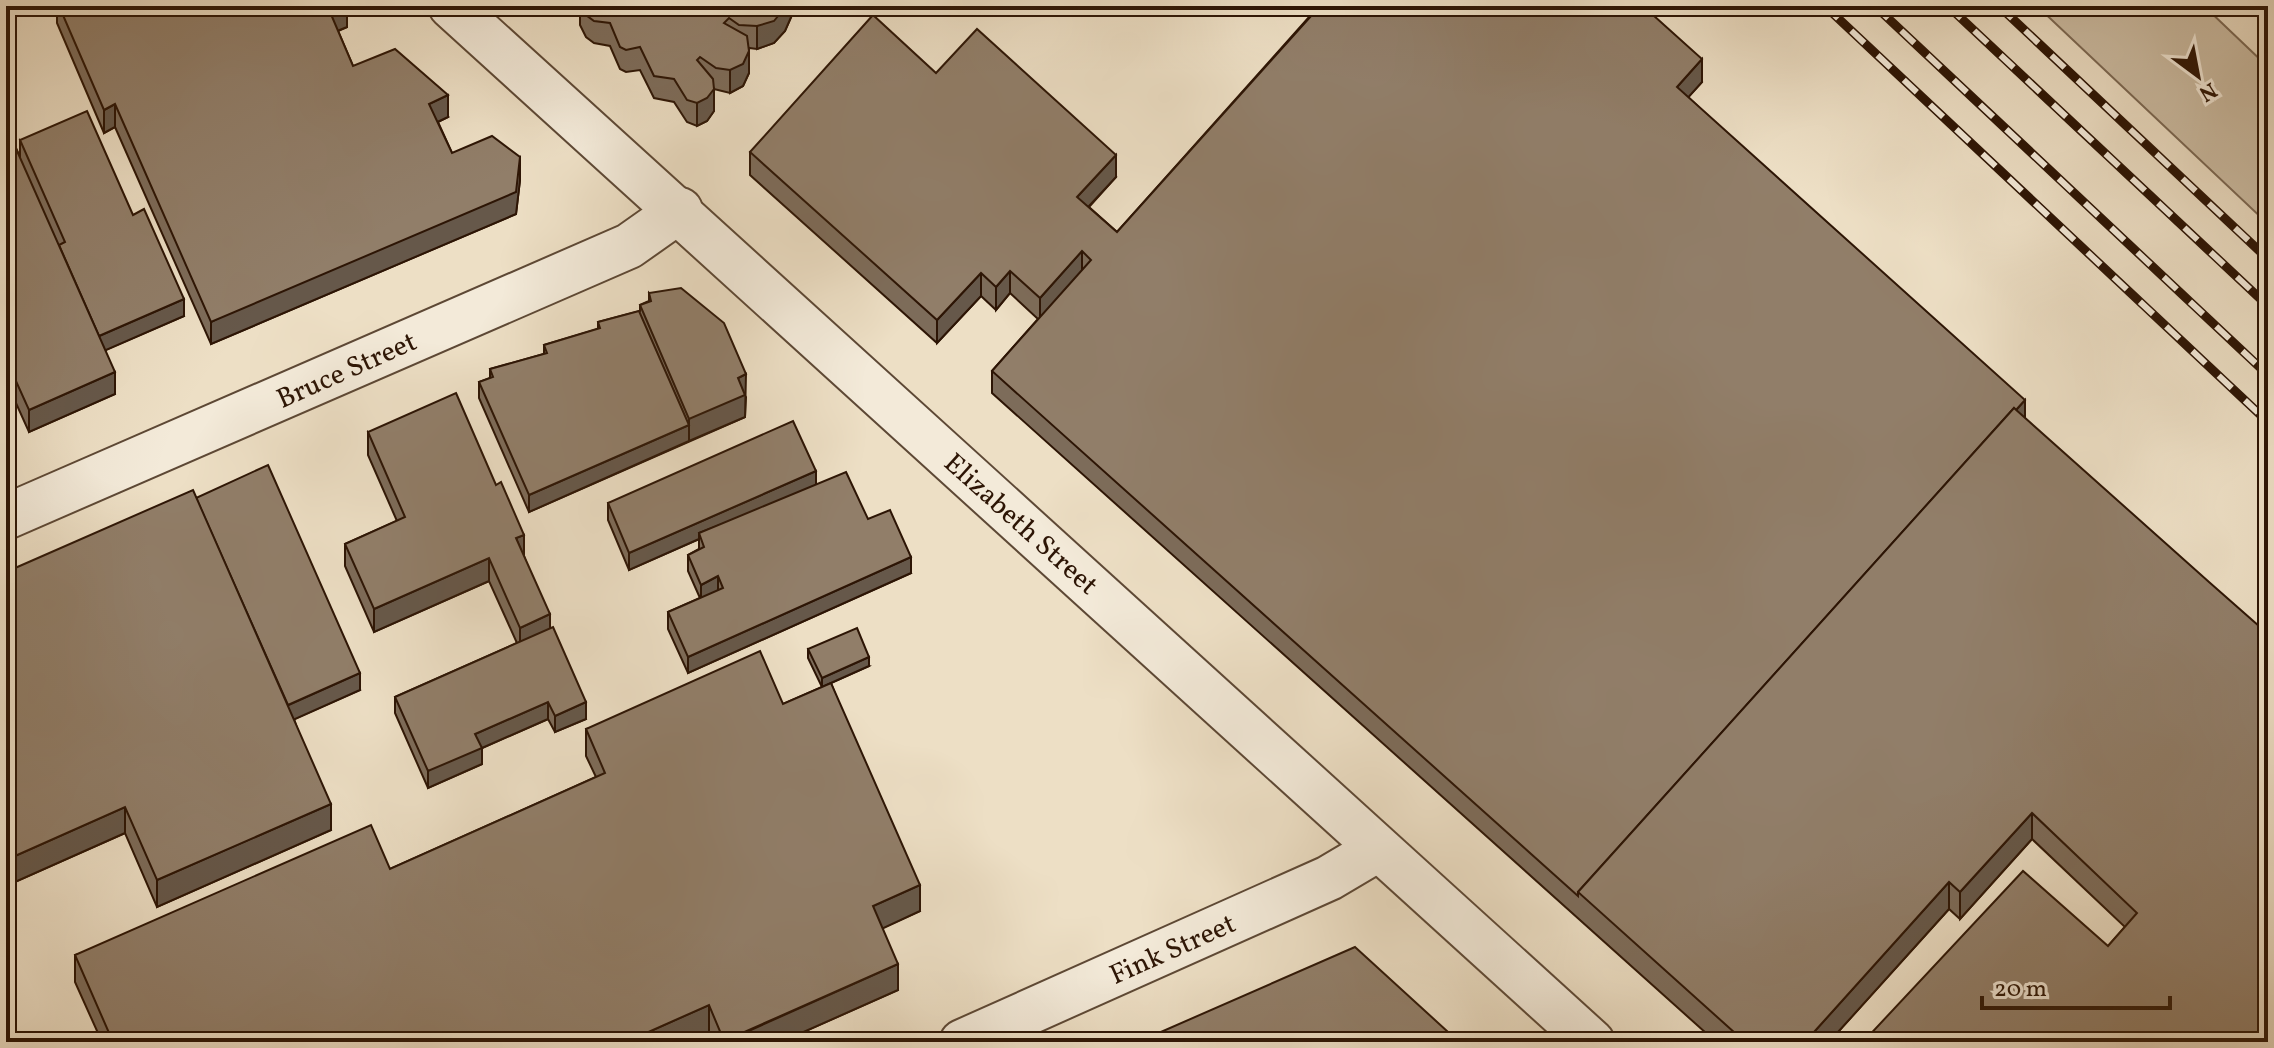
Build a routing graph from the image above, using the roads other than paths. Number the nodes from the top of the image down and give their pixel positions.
1 (451, 6) edge
2 (680, 210) junction
3 (6, 517) edge
4 (1378, 849) junction
5 (962, 1042) edge
6 (1592, 1042) edge

1 - 2 street, Elizabeth Street
2 - 3 street, Bruce Street
2 - 4 street, Elizabeth Street
4 - 5 street, Fink Street
4 - 6 street, Elizabeth Street

